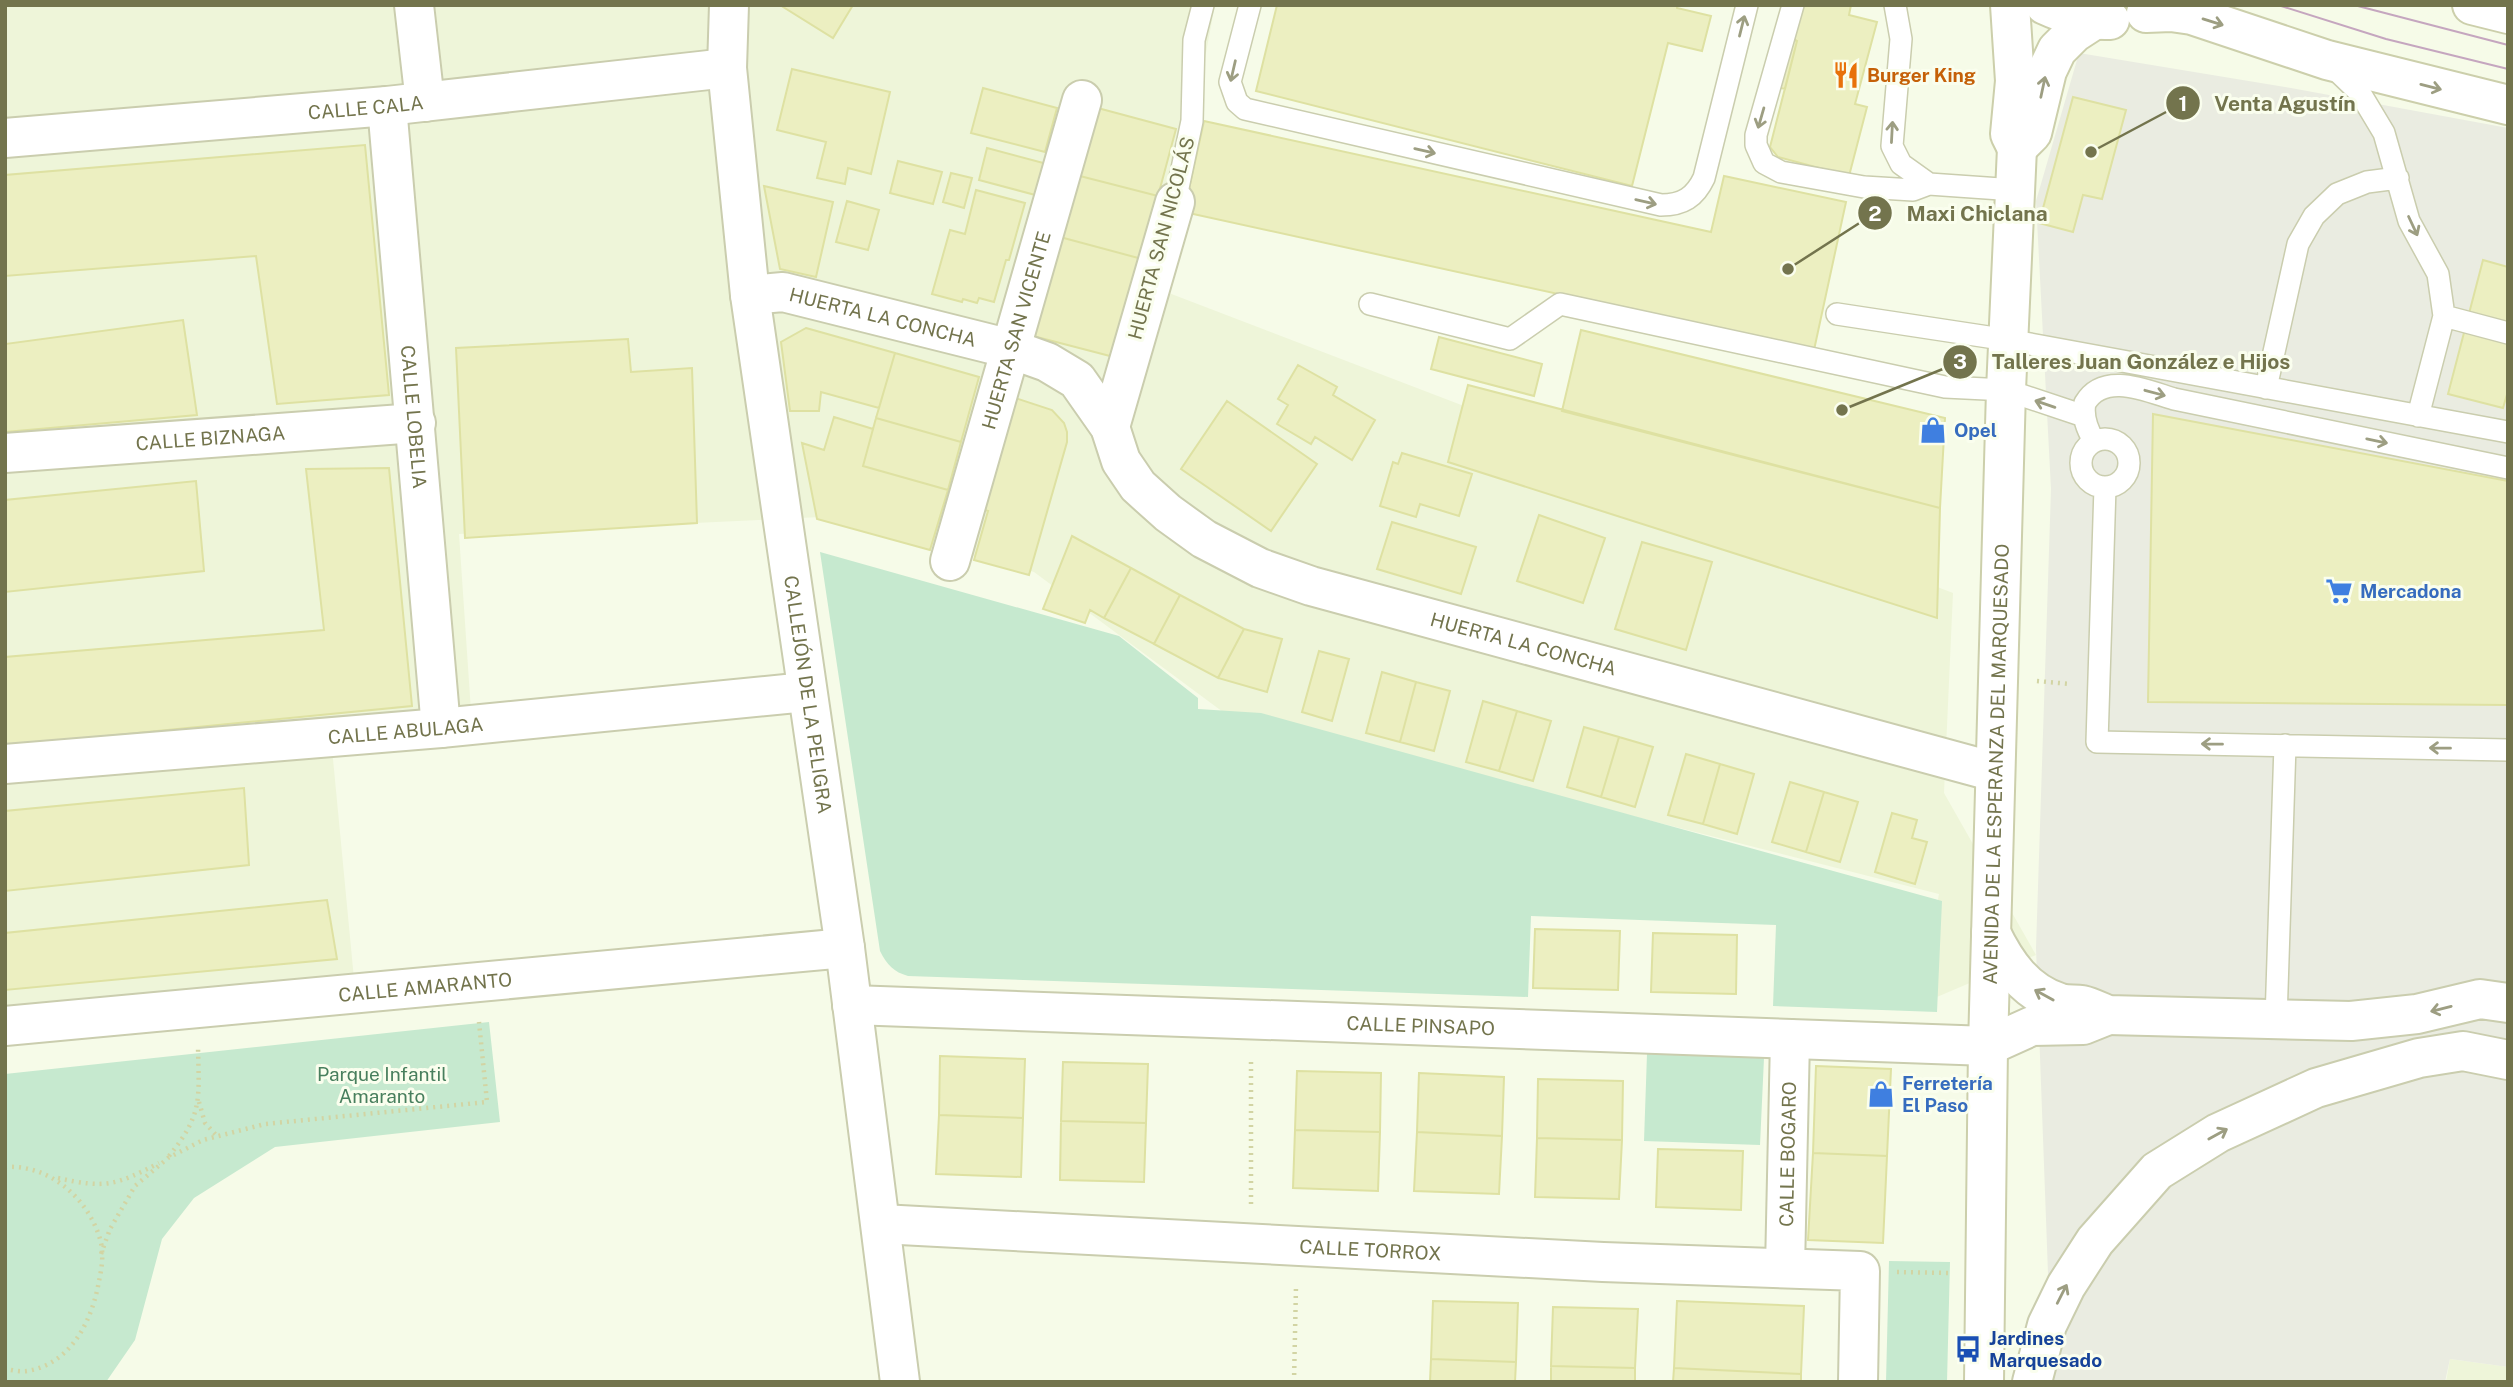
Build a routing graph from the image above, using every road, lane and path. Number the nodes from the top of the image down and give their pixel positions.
1 (414, 5) edge
2 (729, 5) edge
3 (1203, 5) edge
4 (1250, 5) edge
5 (1747, 5) edge
6 (1793, 5) edge
7 (1895, 5) edge
8 (2010, 5) edge
9 (2045, 5) edge
10 (2472, 5) edge
11 (2154, 9) edge
12 (2508, 14) edge
13 (2094, 20) junction
14 (2327, 60) junction
15 (727, 68) junction
16 (1083, 100) dead end
17 (425, 102) junction
18 (2508, 105) edge
19 (387, 106) junction
20 (5, 138) edge
21 (2017, 148) junction
22 (2398, 178) junction
23 (1929, 184) junction
24 (2015, 190) junction
25 (1175, 202) joint
26 (750, 295) junction
27 (1370, 304) dead end
28 (1837, 314) dead end
29 (2444, 316) junction
30 (2508, 333) edge
31 (2008, 340) junction
32 (1011, 349) junction
33 (2266, 387) junction
34 (2006, 390) junction
35 (2084, 416) junction
36 (2418, 416) junction
37 (416, 423) junction
38 (1110, 427) junction
39 (2508, 432) edge
40 (2094, 441) junction
41 (5, 453) edge
42 (2508, 468) edge
43 (2105, 487) junction
44 (950, 561) dead end
45 (1998, 677) junction
46 (2099, 686) junction
47 (806, 692) junction
48 (441, 728) junction
49 (2285, 746) junction
50 (2508, 750) edge
51 (5, 764) edge
52 (1995, 772) junction
53 (1991, 933) junction
54 (845, 948) junction
55 (476, 982) junction
56 (2508, 1003) edge
57 (852, 1005) junction
58 (197, 1008) junction
59 (2508, 1011) edge
60 (2108, 1015) junction
61 (1252, 1020) junction
62 (2276, 1020) junction
63 (2351, 1021) junction
64 (5, 1026) edge
65 (1790, 1039) junction
66 (2508, 1041) edge
67 (1987, 1046) junction
68 (2463, 1051) junction
69 (2508, 1060) edge
70 (199, 1101) junction
71 (217, 1136) junction
72 (168, 1158) junction
73 (5, 1167) edge
74 (55, 1178) junction
75 (881, 1224) junction
76 (1251, 1244) junction
77 (1297, 1246) junction
78 (101, 1254) junction
79 (1785, 1268) junction
80 (5, 1369) edge
81 (900, 1382) edge
82 (1294, 1382) edge
83 (1858, 1382) edge
84 (1984, 1382) edge
85 (2032, 1382) edge

1 - 17 street
2 - 15 street, CALLEJÓN DE LA PELIGRA
3 - 25 lane, HUERTA SAN NICOLÁS
4 -> 5 lane
6 -> 23 lane
23 -> 7 lane
8 - 21 street, AVENIDA DE LA ESPERANZA DEL MARQUESADO
9 - 13 street
10 - 12 street
11 - 13 street
11 -> 14 street
21 -> 13 street
14 -> 18 street
14 - 22 lane
15 - 17 street, CALLE CALA
15 - 26 street, CALLEJÓN DE LA PELIGRA
16 - 32 street, HUERTA SAN VICENTE
17 - 19 street, CALLE CALA
19 - 20 street, CALLE CALA
19 - 37 street, CALLE LOBELIA
21 - 24 street, AVENIDA DE LA ESPERANZA DEL MARQUESADO
22 -> 29 lane
22 - 33 lane
23 - 24 lane
24 - 31 street, AVENIDA DE LA ESPERANZA DEL MARQUESADO
25 - 38 street, HUERTA SAN NICOLÁS
26 - 32 street, HUERTA LA CONCHA
26 - 47 street, CALLEJÓN DE LA PELIGRA
27 - 34 lane
28 - 31 lane
29 - 30 lane
29 - 36 lane
31 - 33 lane
31 - 34 street, AVENIDA DE LA ESPERANZA DEL MARQUESADO
32 - 38 street, HUERTA LA CONCHA
32 - 44 street, HUERTA SAN VICENTE
33 - 36 lane
35 -> 34 lane
34 - 45 street, AVENIDA DE LA ESPERANZA DEL MARQUESADO
35 - 40 lane
35 -> 42 lane
36 - 39 lane
37 - 41 street, CALLE BIZNAGA
37 - 48 street, CALLE LOBELIA
38 - 52 street, HUERTA LA CONCHA
40 - 43 lane
40 - 43 lane
43 - 46 lane
45 - 46 path
45 - 52 street, AVENIDA DE LA ESPERANZA DEL MARQUESADO
49 -> 46 lane
47 - 48 street, CALLE ABULAGA
47 - 54 street, CALLEJÓN DE LA PELIGRA
48 - 51 street, CALLE ABULAGA
50 -> 49 lane
49 - 62 lane
52 - 53 street, AVENIDA DE LA ESPERANZA DEL MARQUESADO
60 -> 53 street
53 - 67 street, AVENIDA DE LA ESPERANZA DEL MARQUESADO
54 - 55 street, CALLE AMARANTO
54 - 57 street, CALLEJÓN DE LA PELIGRA
55 - 58 street, CALLE AMARANTO
55 - 71 path
56 -> 63 street
57 - 61 street, CALLE PINSAPO
57 - 75 street, CALLEJÓN DE LA PELIGRA
58 - 64 street, CALLE AMARANTO
58 - 70 path
59 - 66 street
60 - 62 street
60 - 67 street
61 - 65 street, CALLE PINSAPO
61 - 76 path
62 - 63 street
63 - 68 street
65 - 67 street, CALLE PINSAPO
65 - 79 street, CALLE BOGARO
67 - 84 street, AVENIDA DE LA ESPERANZA DEL MARQUESADO
68 - 69 street
85 -> 68 street
70 - 71 path
70 - 72 path
71 - 72 path
72 - 74 path
72 - 78 path
73 - 74 path
74 - 78 path
75 - 76 street, CALLE TORROX
75 - 81 street, CALLEJÓN DE LA PELIGRA
76 - 77 street, CALLE TORROX
77 - 79 street, CALLE TORROX
77 - 82 path
78 - 80 path
79 - 83 street, CALLE TORROX

